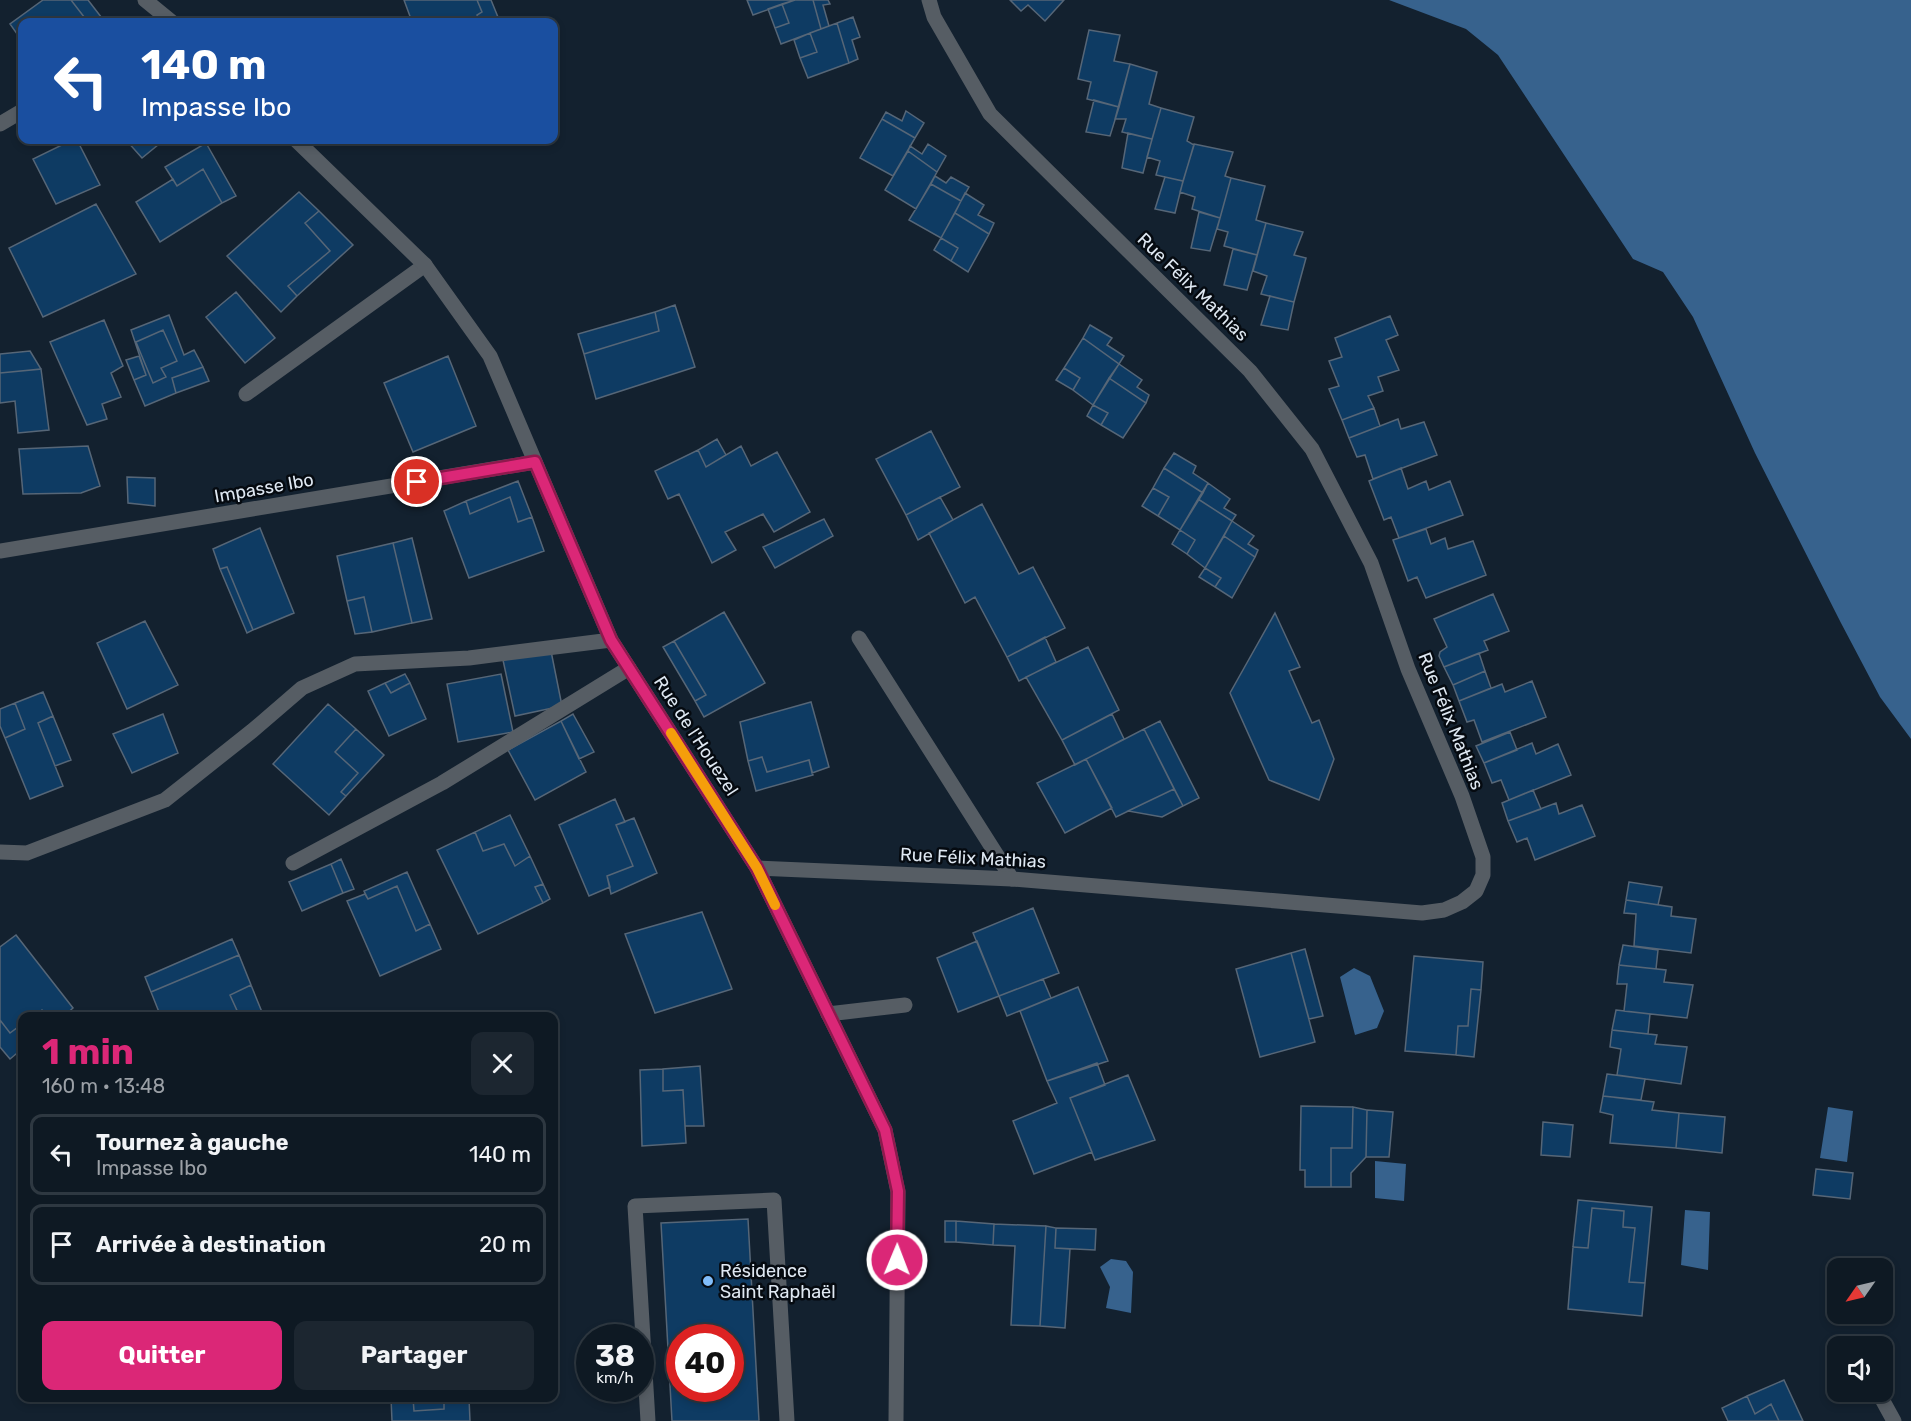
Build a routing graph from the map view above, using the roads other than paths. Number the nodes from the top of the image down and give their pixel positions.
1 (145, 0) edge
2 (929, 0) edge
3 (167, 18) edge
4 (18, 113) edge
5 (0, 124) edge
6 (300, 144) edge
7 (425, 265) junction
8 (246, 394) dead end
9 (535, 462) junction
10 (0, 551) edge
11 (859, 638) dead end
12 (611, 640) junction
13 (629, 668) junction
14 (0, 852) edge
15 (293, 863) dead end
16 (757, 868) junction
17 (1012, 879) junction
18 (905, 1005) dead end
19 (828, 1014) junction
20 (1884, 1402) edge
21 (648, 1421) edge
22 (787, 1421) edge
23 (896, 1421) edge
24 (1894, 1421) edge

1 - 3 street
2 - 17 street, Rue Félix Mathias
4 - 5 street
6 - 7 street, Rue de l'Houezel
7 - 8 street
7 - 9 street, Rue de l'Houezel
9 - 10 street, Impasse Ibo
9 - 12 street, Rue de l'Houezel
11 - 17 street
12 - 13 street, Rue de l'Houezel
12 - 14 street
13 - 15 street
13 - 16 street, Rue de l'Houezel
16 - 17 street, Rue Félix Mathias
16 - 19 street, Rue de l'Houezel
18 - 19 street
19 - 23 street, Rue de l'Houezel
20 - 24 street
21 - 22 street

